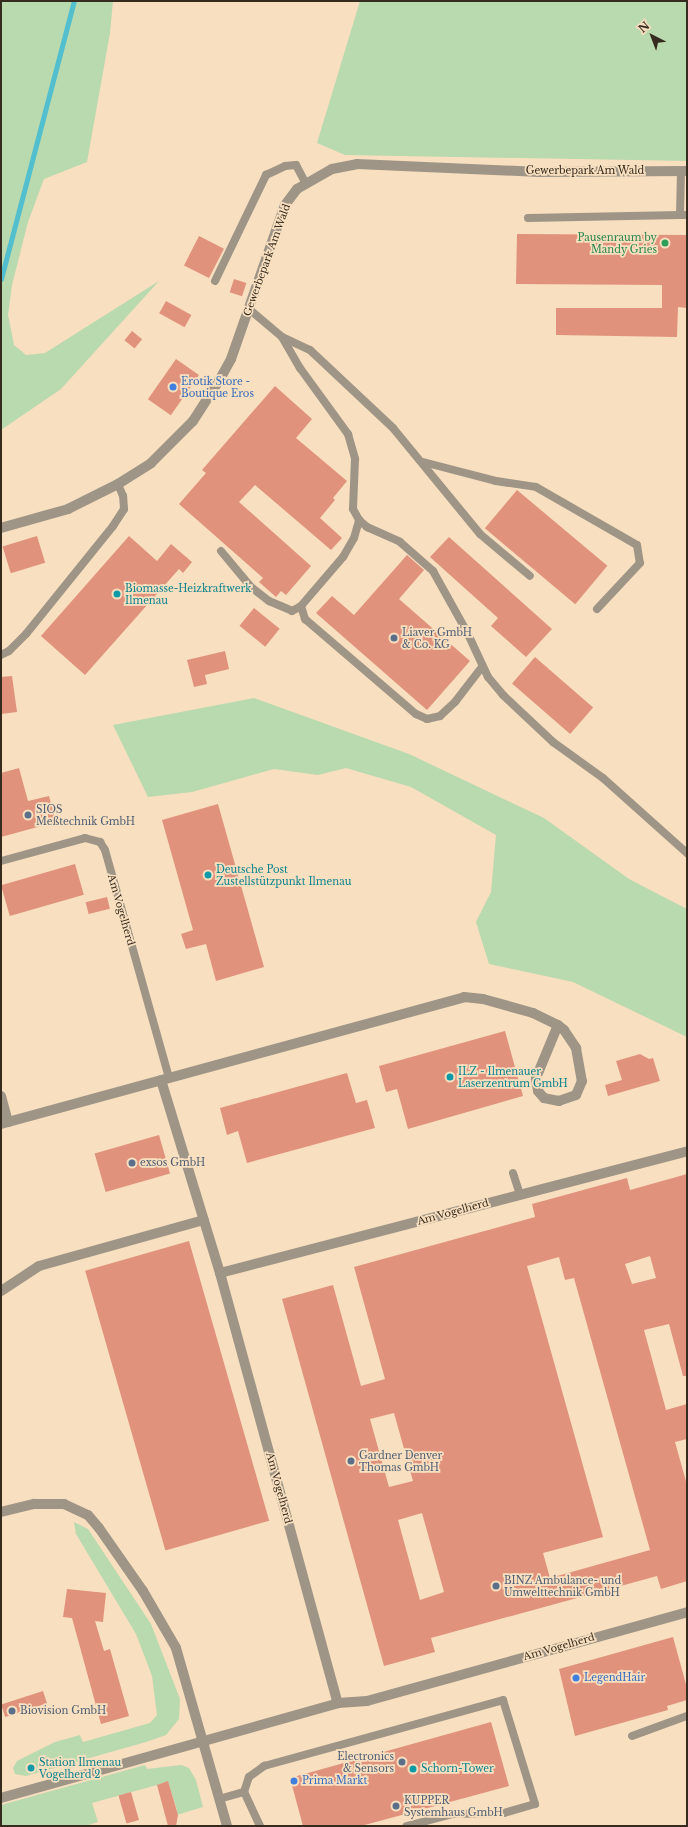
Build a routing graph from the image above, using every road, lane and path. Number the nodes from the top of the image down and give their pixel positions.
1 (684, 171) edge
2 (306, 184) junction
3 (683, 215) edge
4 (528, 218) dead end
5 (215, 281) dead end
6 (249, 310) junction
7 (282, 337) junction
8 (424, 462) junction
9 (118, 484) junction
10 (358, 520) junction
11 (1, 528) edge
12 (221, 551) dead end
13 (530, 576) dead end
14 (301, 606) junction
15 (597, 609) dead end
16 (1, 656) edge
17 (482, 667) junction
18 (687, 853) edge
19 (1, 861) edge
20 (558, 1025) junction
21 (165, 1079) junction
22 (1, 1096) edge
23 (5, 1123) edge
24 (687, 1151) edge
25 (513, 1173) dead end
26 (520, 1194) junction
27 (204, 1220) junction
28 (220, 1273) junction
29 (1, 1291) edge
30 (1, 1512) edge
31 (687, 1612) edge
32 (338, 1704) junction
33 (687, 1716) edge
34 (632, 1736) dead end
35 (203, 1742) junction
36 (244, 1792) junction
37 (1, 1798) edge
38 (219, 1799) junction
39 (227, 1826) edge
40 (260, 1826) edge
41 (407, 1826) edge

1 - 2 street, Gewerbepark Am Wald
1 - 3 lane
2 - 5 lane
2 - 6 street, Gewerbepark Am Wald
3 - 4 lane
6 - 7 lane
6 - 9 street, Gewerbepark Am Wald
7 - 8 lane
7 - 10 lane
8 - 13 lane
8 - 15 lane
9 - 11 street, Gewerbepark Am Wald
9 - 16 lane
10 - 14 lane
10 - 17 lane
12 - 14 lane
14 - 17 lane
17 - 18 lane
19 - 21 lane, Am Vogelherd
20 - 20 street
20 - 21 street
21 - 23 street
21 - 27 street, Am Vogelherd
22 - 23 street
24 - 26 street, Am Vogelherd
25 - 26 lane
26 - 28 street, Am Vogelherd
27 - 28 street, Am Vogelherd
27 - 29 street
28 - 32 street, Am Vogelherd
30 - 35 street
31 - 32 street, Am Vogelherd
32 - 35 street, Am Vogelherd
33 - 34 lane
35 - 37 street, Am Vogelherd
35 - 38 street
36 - 38 lane
36 - 40 lane
36 - 41 lane
38 - 39 street

